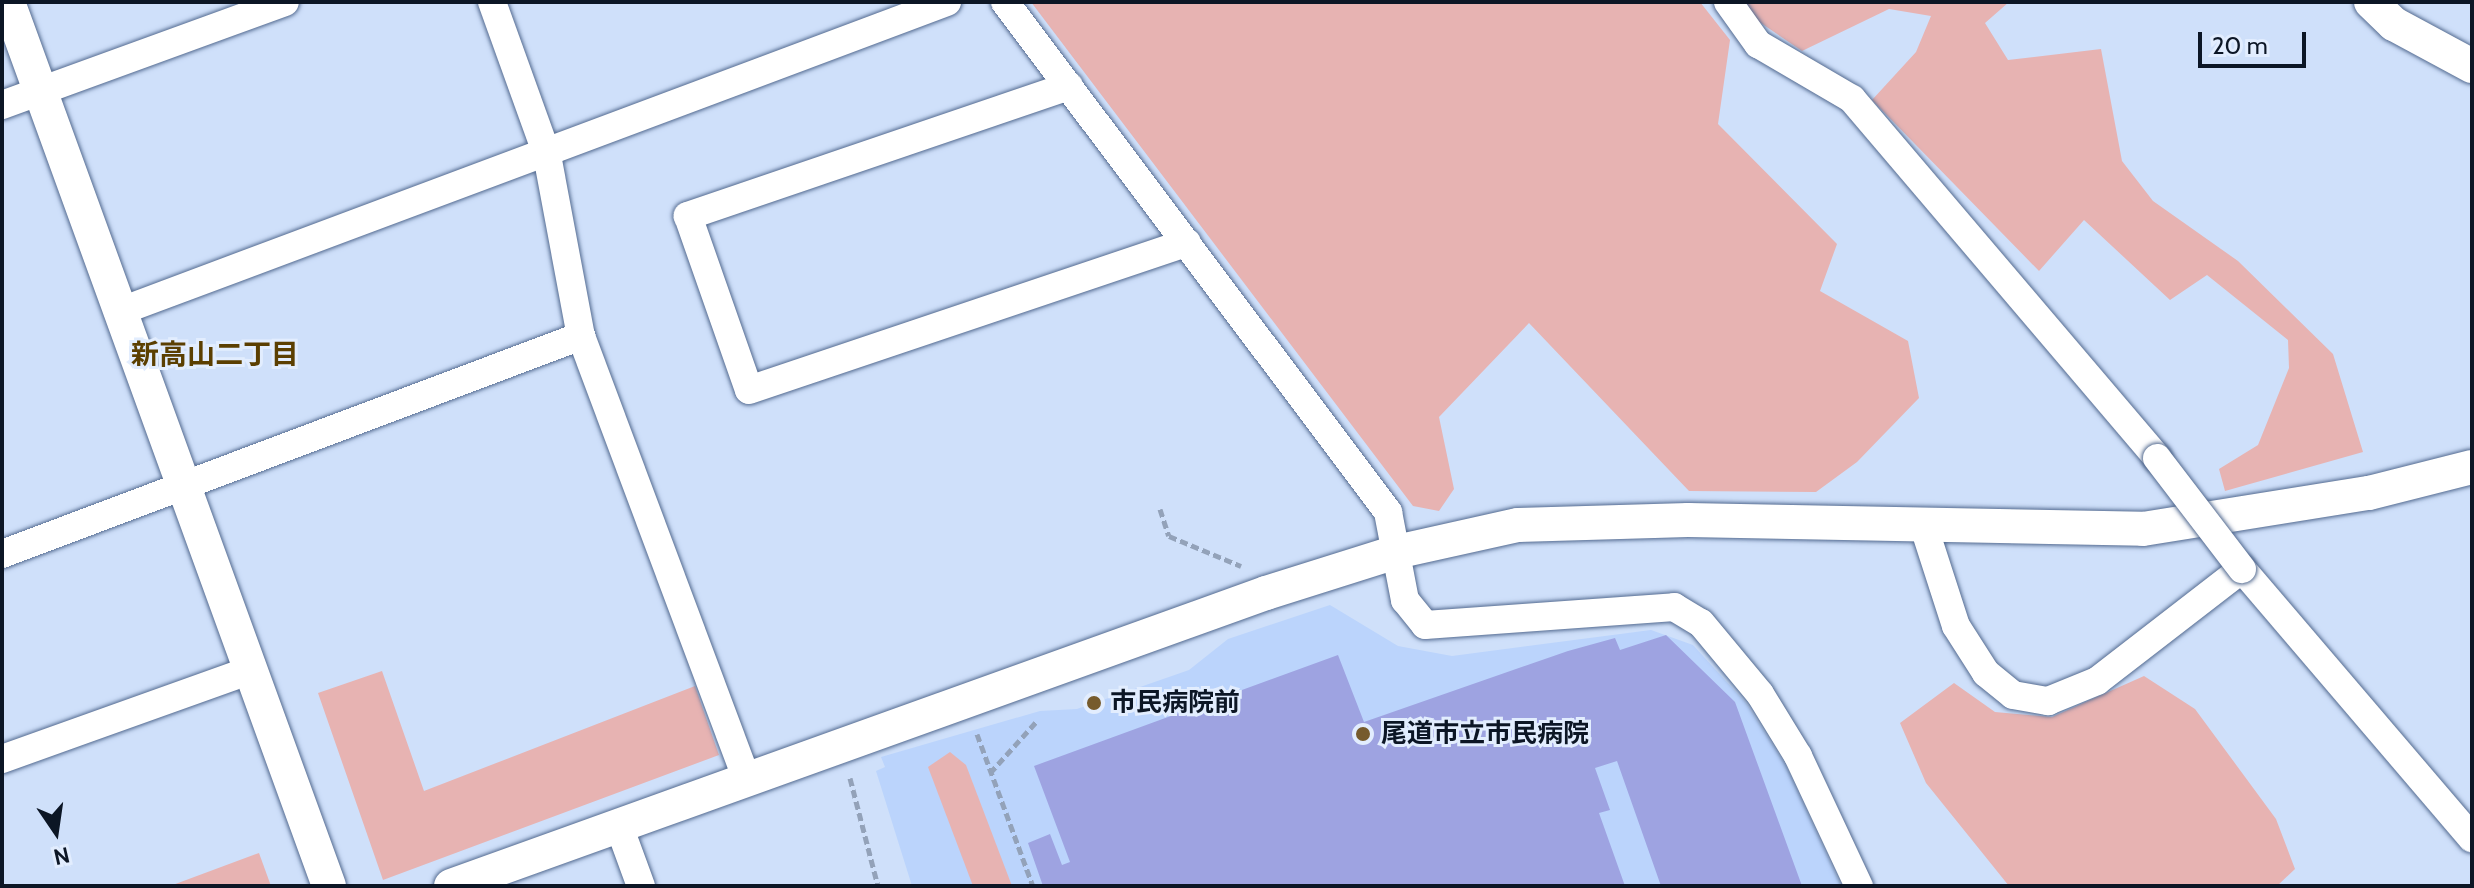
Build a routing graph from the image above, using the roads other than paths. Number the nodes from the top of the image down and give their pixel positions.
1 (8, 2) edge
2 (285, 2) edge
3 (492, 2) edge
4 (947, 2) edge
5 (1005, 2) edge
6 (1728, 2) edge
7 (2371, 2) edge
8 (251, 8) edge
9 (2472, 66) edge
10 (1069, 86) junction
11 (41, 91) junction
12 (2, 105) edge
13 (547, 155) junction
14 (1187, 243) junction
15 (121, 311) junction
16 (581, 336) junction
17 (2472, 467) edge
18 (182, 488) junction
19 (1923, 524) junction
20 (1396, 552) junction
21 (2, 554) edge
22 (2242, 569) junction
23 (248, 671) junction
24 (2, 759) edge
25 (747, 780) junction
26 (619, 826) junction
27 (2472, 838) edge
28 (329, 886) edge
29 (451, 886) edge
30 (641, 886) edge
31 (1859, 886) edge

1 - 11 street
2 - 8 street
3 - 13 street
4 - 13 street
5 - 10 street
6 - 22 street, bridge
7 - 9 street
8 - 11 street
10 - 14 street
10 - 14 street
11 - 12 street
11 - 15 street
13 - 15 street
13 - 16 street
14 - 20 street
15 - 18 street
16 - 18 street
16 - 25 street
17 - 19 street
18 - 21 street
18 - 23 street
19 - 20 street
19 - 22 street
20 - 25 street
20 - 31 street
22 - 27 street
23 - 24 street
23 - 28 street
25 - 26 street
26 - 29 street
26 - 30 street

